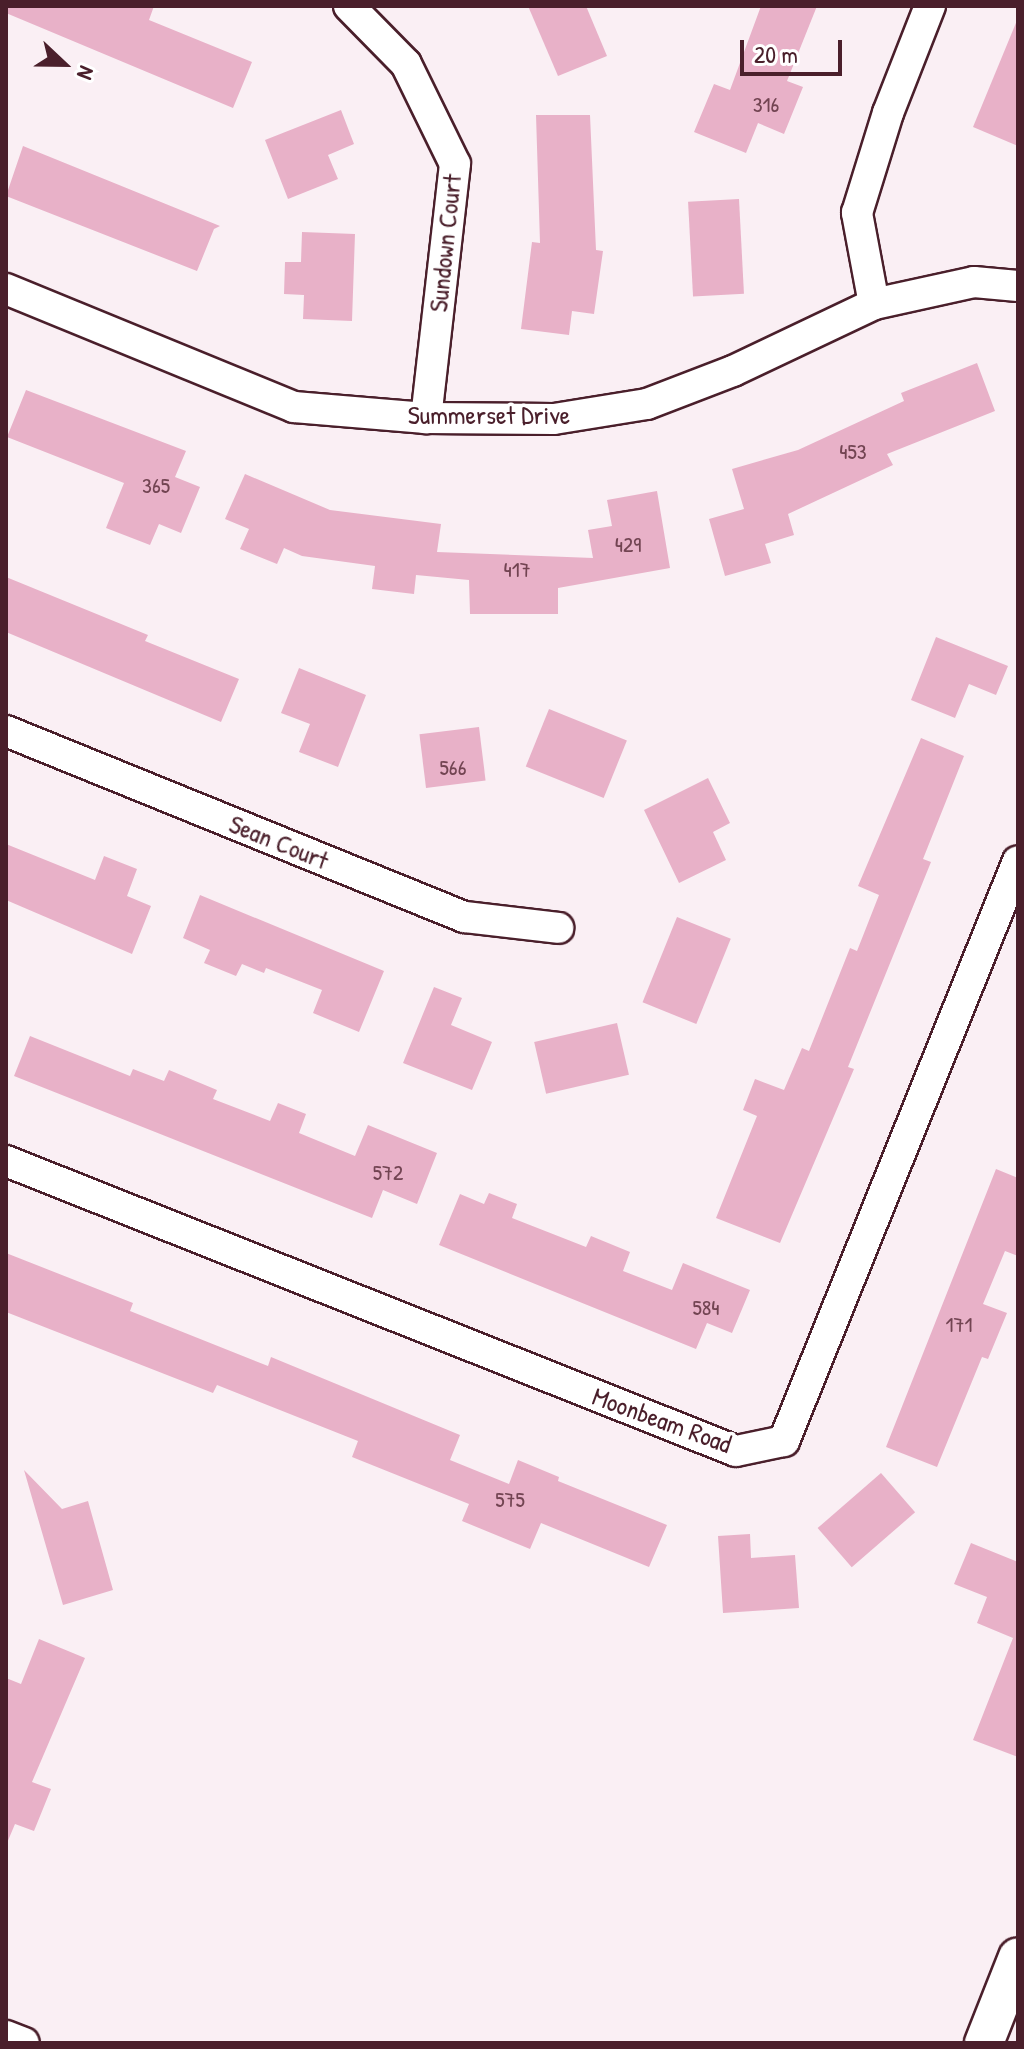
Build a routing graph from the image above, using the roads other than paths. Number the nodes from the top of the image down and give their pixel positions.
1 (349, 6) edge
2 (930, 6) edge
3 (1018, 286) edge
4 (6, 289) edge
5 (874, 304) junction
6 (426, 418) junction
7 (6, 731) edge
8 (1018, 861) edge
9 (558, 928) dead end
10 (6, 1161) edge
11 (1018, 1957) edge
12 (6, 2036) edge
13 (24, 2043) edge
14 (984, 2043) edge

1 - 6 street, Sundown Court
2 - 5 street
3 - 5 street, Summerset Drive
4 - 6 street, Summerset Drive
5 - 6 street, Summerset Drive
7 - 9 street, Sean Court
8 - 10 street, Moonbeam Road
11 - 14 street
12 - 13 street

